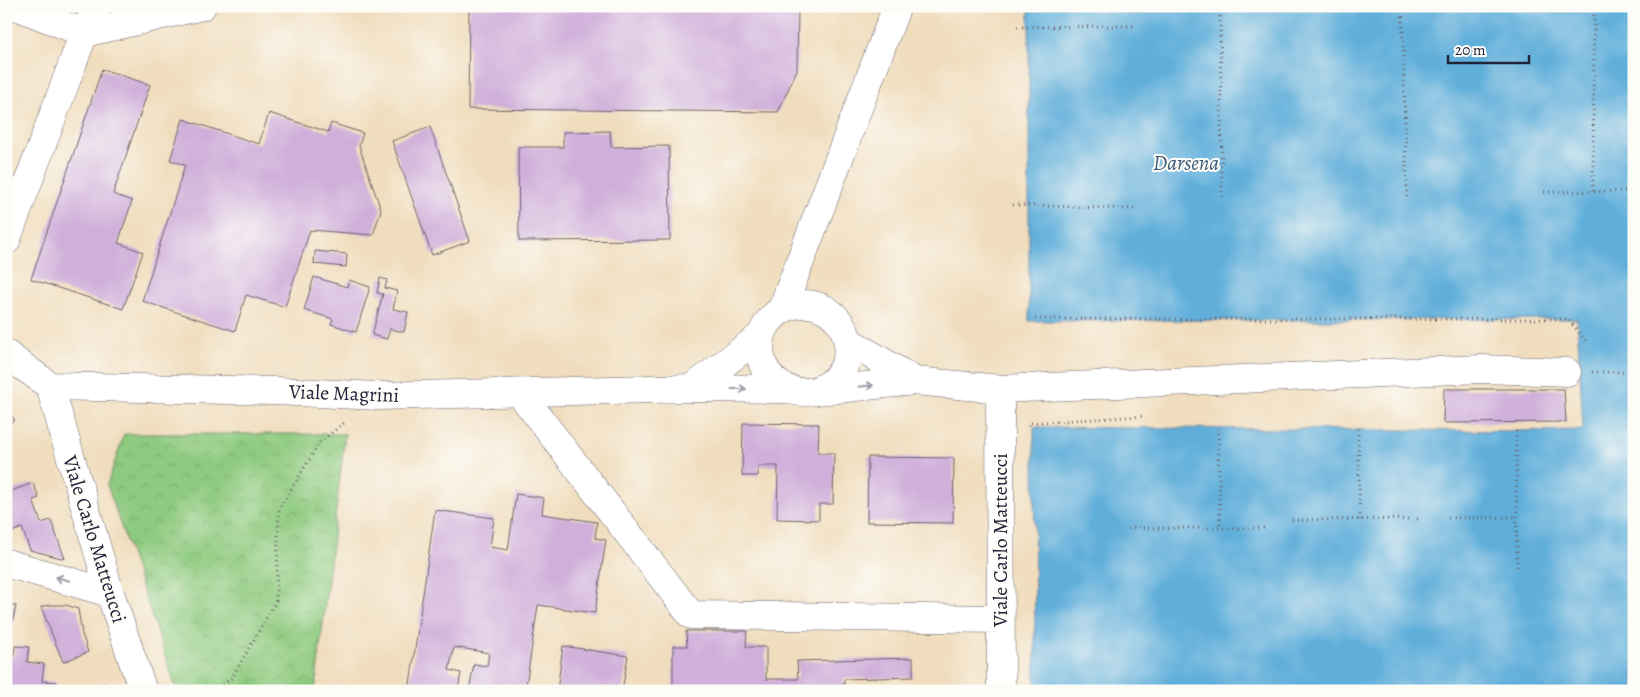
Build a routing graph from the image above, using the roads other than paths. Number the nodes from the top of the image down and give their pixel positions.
1 (16, 6) edge
2 (97, 6) edge
3 (897, 6) edge
4 (194, 7) edge
5 (84, 33) junction
6 (6, 241) edge
7 (806, 250) junction
8 (818, 306) junction
9 (782, 309) junction
10 (762, 335) junction
11 (848, 341) junction
12 (6, 354) edge
13 (1567, 372) road end
14 (915, 381) junction
15 (50, 386) junction
16 (692, 388) junction
17 (785, 389) junction
18 (1000, 389) junction
19 (817, 391) junction
20 (520, 393) junction
21 (6, 563) edge
22 (110, 593) junction
23 (1000, 619) junction
24 (143, 691) edge
25 (1000, 691) edge

1 - 5 street
2 - 5 street
3 - 7 street
4 - 5 street
5 - 6 street
7 - 8 street
7 - 9 street
8 - 9 street
8 - 11 street
9 - 10 street
10 - 16 street
10 - 17 street
11 - 14 street
11 - 19 street
12 - 15 street
13 - 18 street
14 - 18 street
19 -> 14 street
15 - 20 street, Viale Magrini
15 - 22 street, Viale Carlo Matteucci
16 -> 17 street, Viale Magrini
16 - 20 street, Viale Magrini
17 - 19 street
18 - 23 street, Viale Carlo Matteucci
20 - 23 street
22 -> 21 street
22 - 24 street, Viale Carlo Matteucci
23 - 25 street, Viale Carlo Matteucci

